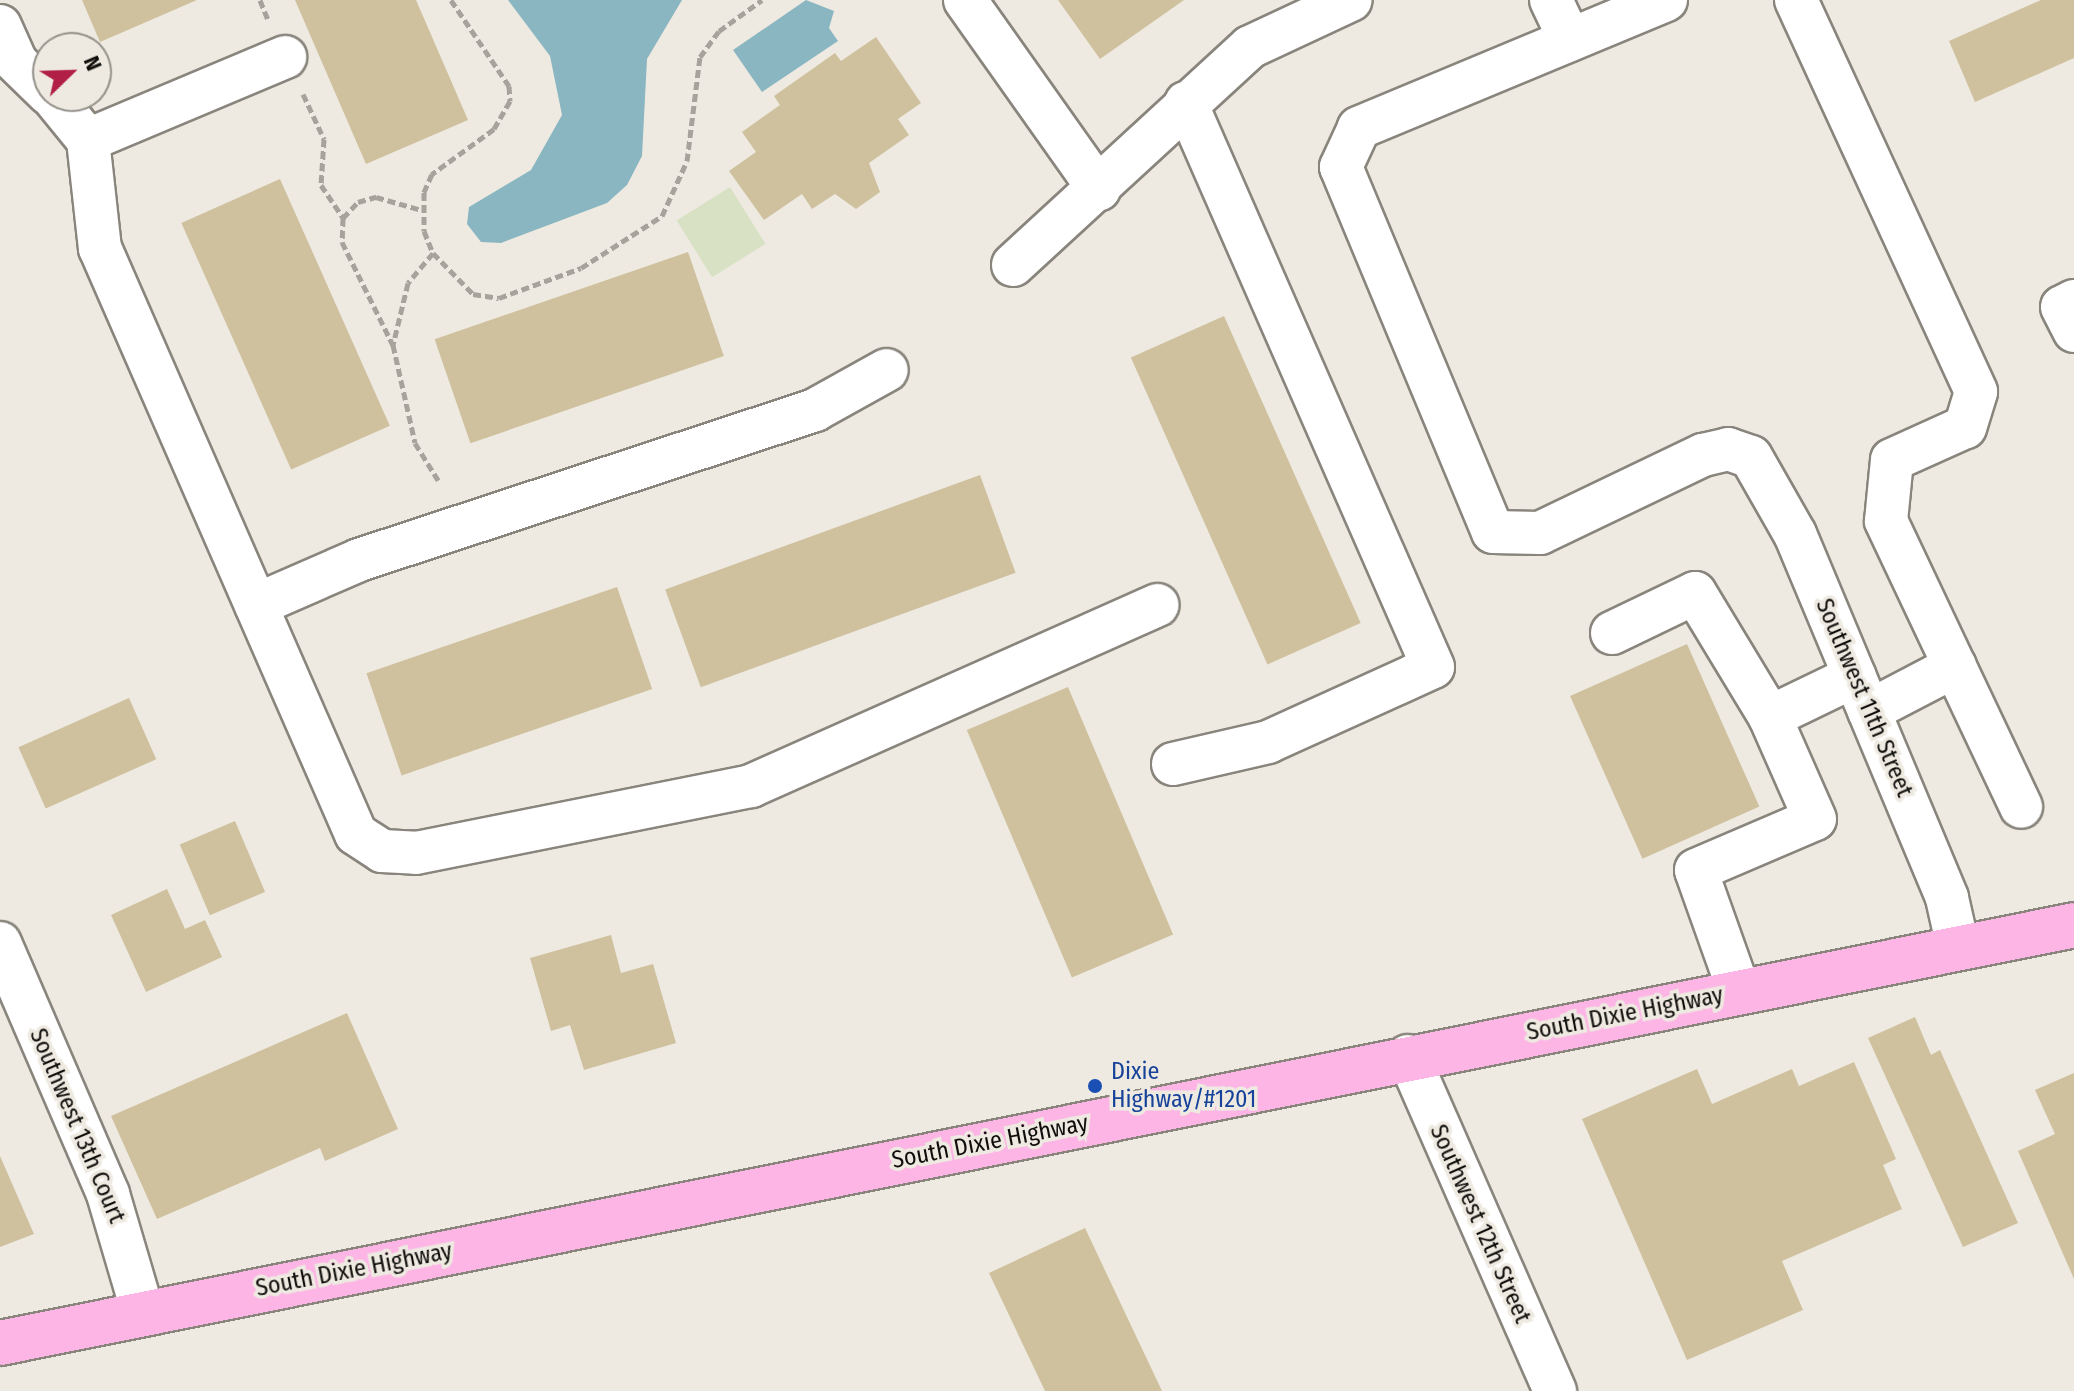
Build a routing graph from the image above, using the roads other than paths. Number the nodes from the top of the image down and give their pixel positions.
1 (965, 0) edge
2 (1351, 0) edge
3 (1551, 0) edge
4 (1666, 0) edge
5 (1796, 0) edge
6 (0, 26) edge
7 (1570, 40) junction
8 (285, 57) road end
9 (32, 77) edge
10 (1186, 103) junction
11 (65, 112) edge
12 (88, 140) junction
13 (1099, 189) junction
14 (1013, 265) dead end
15 (2074, 301) edge
16 (2074, 331) edge
17 (887, 370) dead end
18 (256, 605) junction
19 (1158, 605) dead end
20 (1612, 633) dead end
21 (1955, 666) junction
22 (1862, 694) junction
23 (1770, 717) junction
24 (1173, 764) dead end
25 (2021, 807) dead end
26 (2074, 925) edge
27 (0, 943) edge
28 (1958, 947) junction
29 (1739, 991) junction
30 (1408, 1056) junction
31 (143, 1313) junction
32 (0, 1343) edge
33 (1555, 1391) edge

1 - 13 street
2 - 10 street
3 - 7 street
4 - 7 street
5 - 21 street
6 - 9 street
7 - 22 street, Southwest 11th Street
8 - 12 street
10 - 13 street
10 - 24 street
11 - 12 street
12 - 18 street
13 - 14 street
15 - 16 street
17 - 18 street
18 - 19 street
20 - 23 street
21 - 22 street
21 - 25 street
22 - 23 street
22 - 28 street, Southwest 11th Street
23 - 29 street
26 - 28 main road, South Dixie Highway
27 - 31 street, Southwest 13th Court
28 - 29 main road, South Dixie Highway
29 - 30 main road, South Dixie Highway
30 - 31 main road, South Dixie Highway
30 - 33 street, Southwest 12th Street
31 - 32 main road, South Dixie Highway

